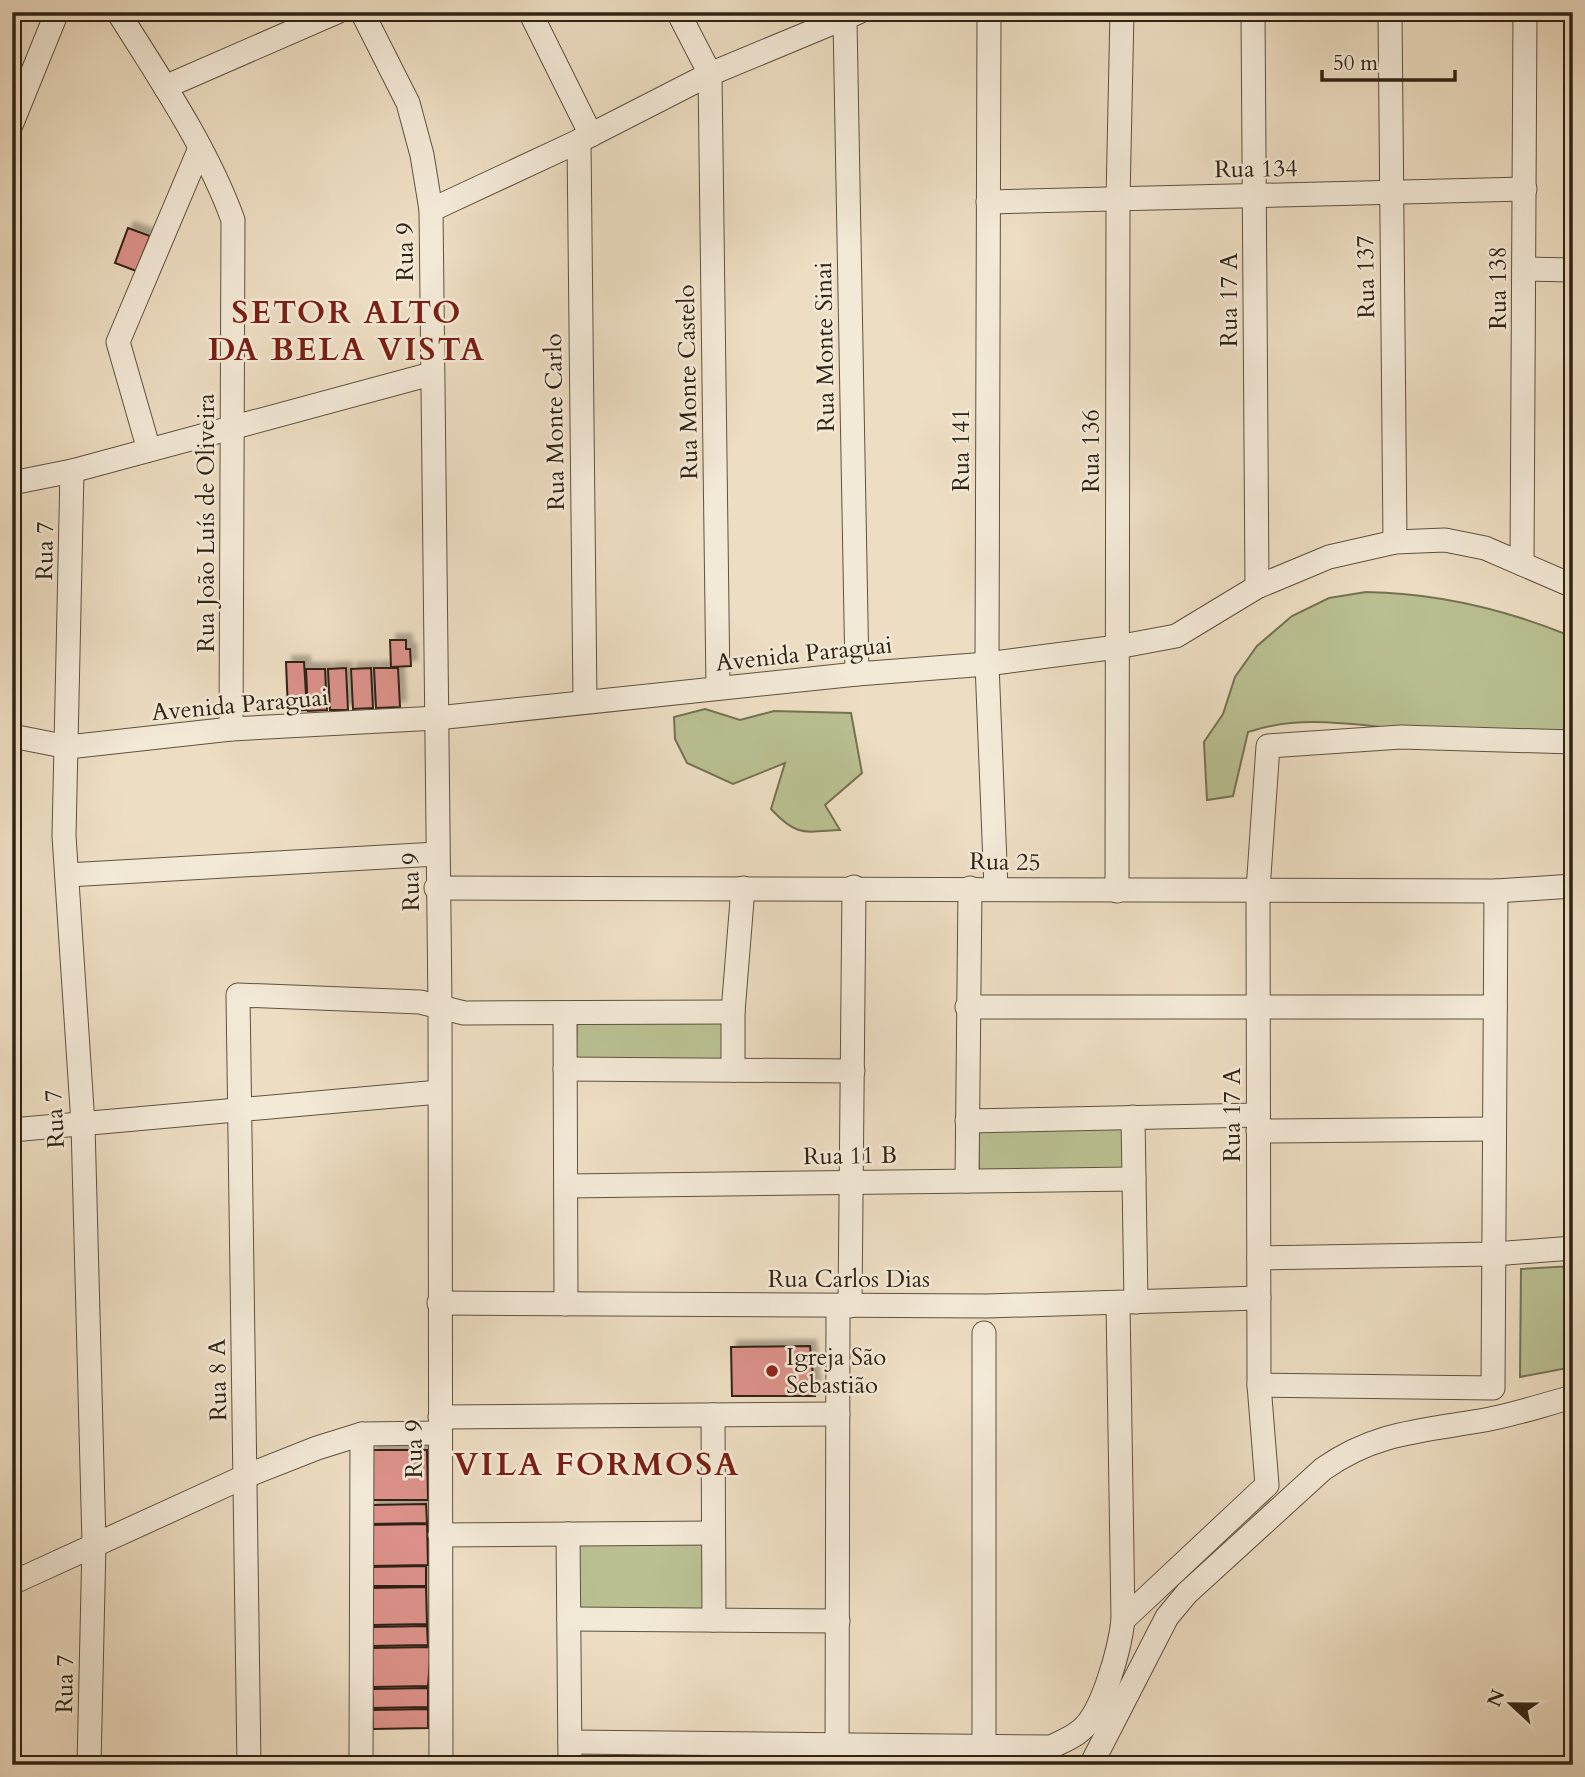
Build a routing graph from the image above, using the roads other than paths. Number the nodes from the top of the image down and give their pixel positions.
1 (57, 12) edge
2 (118, 12) edge
3 (337, 12) edge
4 (362, 12) edge
5 (530, 12) edge
6 (678, 12) edge
7 (989, 12) edge
8 (1122, 12) edge
9 (1253, 12) edge
10 (1390, 12) edge
11 (1525, 12) edge
12 (839, 17) edge
13 (710, 74) junction
14 (165, 87) junction
15 (12, 123) edge
16 (585, 138) junction
17 (200, 148) junction
18 (1525, 189) junction
19 (1392, 192) junction
20 (1254, 196) junction
21 (1118, 199) junction
22 (988, 202) junction
23 (431, 210) junction
24 (1524, 270) junction
25 (1573, 270) edge
26 (431, 374) junction
27 (232, 428) junction
28 (149, 450) junction
29 (72, 471) junction
30 (12, 483) edge
31 (1395, 542) junction
32 (1522, 564) junction
33 (1573, 586) edge
34 (1257, 587) junction
35 (1117, 647) junction
36 (987, 664) junction
37 (857, 674) junction
38 (718, 688) junction
39 (585, 702) junction
40 (437, 718) junction
41 (231, 729) junction
42 (12, 736) edge
43 (1573, 742) edge
44 (68, 747) junction
45 (437, 854) junction
46 (67, 876) junction
47 (1573, 886) edge
48 (855, 887) junction
49 (436, 888) junction
50 (743, 888) junction
51 (970, 888) junction
52 (996, 888) junction
53 (1258, 890) junction
54 (1117, 891) junction
55 (1496, 891) junction
56 (440, 1006) junction
57 (967, 1007) junction
58 (1258, 1007) junction
59 (1495, 1007) junction
60 (733, 1012) junction
61 (565, 1013) junction
62 (565, 1069) junction
63 (733, 1070) junction
64 (853, 1071) junction
65 (439, 1092) junction
66 (239, 1110) junction
67 (1133, 1117) junction
68 (967, 1121) junction
69 (1258, 1123) junction
70 (83, 1124) junction
71 (1494, 1129) junction
72 (12, 1130) edge
73 (1134, 1179) junction
74 (967, 1181) junction
75 (852, 1183) junction
76 (566, 1186) junction
77 (1573, 1248) edge
78 (1494, 1254) junction
79 (1259, 1258) junction
80 (1259, 1298) junction
81 (1127, 1302) junction
82 (439, 1303) junction
83 (566, 1304) junction
84 (844, 1306) junction
85 (984, 1333) dead end
86 (1259, 1385) junction
87 (1573, 1397) edge
88 (838, 1414) junction
89 (713, 1415) junction
90 (440, 1425) junction
91 (362, 1434) junction
92 (246, 1476) junction
93 (713, 1533) junction
94 (568, 1534) junction
95 (440, 1535) junction
96 (94, 1545) junction
97 (12, 1583) edge
98 (569, 1619) junction
99 (714, 1620) junction
100 (1123, 1620) junction
101 (838, 1621) junction
102 (984, 1746) junction
103 (570, 1753) edge
104 (837, 1755) edge
105 (89, 1765) edge
106 (249, 1765) edge
107 (361, 1765) edge
108 (441, 1765) edge
109 (1091, 1765) edge

1 - 15 street
2 - 14 street, Rua João Luís de Oliveira
3 - 14 street
4 - 23 street, Rua 9
5 - 16 street, Rua Monte Carlo
6 - 13 street
7 - 22 street, Rua 141
8 - 21 street, Rua 136
9 - 20 street, Rua 17 A
10 - 19 street, Rua 137
11 - 18 street, Rua 138
12 - 13 street
12 - 37 street, Rua Monte Sinai
13 - 16 street
13 - 38 street, Rua Monte Castelo
14 - 17 street, Rua João Luís de Oliveira
16 - 23 street
16 - 39 street, Rua Monte Carlo
17 - 27 street, Rua João Luís de Oliveira
17 - 28 street
18 - 19 street, Rua 134
18 - 24 street, Rua 138
19 - 20 street, Rua 134
19 - 31 street, Rua 137
20 - 21 street, Rua 134
20 - 34 street, Rua 17 A
21 - 22 street, Rua 134
21 - 35 street, Rua 136
22 - 36 street, Rua 141
23 - 26 street, Rua 9
24 - 25 street
24 - 32 street, Rua 138
26 - 27 street
26 - 40 street, Rua 9
27 - 28 street
27 - 41 street, Rua João Luís de Oliveira
28 - 29 street
29 - 30 street
29 - 44 street, Rua 7
31 - 32 street, Avenida Paraguai
31 - 34 street, Avenida Paraguai
32 - 33 street, Avenida Paraguai
34 - 35 street, Avenida Paraguai
35 - 36 street, Avenida Paraguai
35 - 54 street, Rua 136
36 - 37 street, Avenida Paraguai
36 - 52 street, Rua 141
37 - 38 street, Avenida Paraguai
38 - 39 street, Avenida Paraguai
39 - 40 street, Avenida Paraguai
40 - 41 street, Avenida Paraguai
40 - 45 street, Rua 9
41 - 44 street, Avenida Paraguai
42 - 44 street, Avenida Paraguai
43 - 53 street, Rua 17 A
44 - 46 street, Rua 7
45 - 46 street
45 - 49 street, Rua 9
46 - 70 street, Rua 7
47 - 55 street, Rua 25
48 - 50 street, Rua 25
48 - 51 street, Rua 25
48 - 64 street
49 - 50 street, Rua 25
49 - 56 street, Rua 9
50 - 60 street
51 - 52 street, Rua 25
51 - 57 street
52 - 54 street, Rua 25
53 - 54 street, Rua 25
53 - 55 street, Rua 25
53 - 58 street, Rua 17 A
55 - 59 street
56 - 61 street
56 - 65 street, Rua 9
56 - 66 street, Rua 8 A
57 - 58 street
57 - 68 street
58 - 59 street
58 - 69 street, Rua 17 A
59 - 71 street
60 - 61 street
60 - 63 street
61 - 62 street
62 - 63 street
62 - 76 street
63 - 64 street
64 - 75 street
65 - 66 street
65 - 82 street, Rua 9
66 - 70 street
66 - 92 street, Rua 8 A
67 - 68 street
67 - 69 street
67 - 73 street
68 - 74 street
69 - 71 street
69 - 79 street, Rua 17 A
70 - 72 street
70 - 96 street, Rua 7
71 - 78 street
73 - 74 street, Rua 11 B
73 - 81 street
74 - 75 street, Rua 11 B
75 - 76 street, Rua 11 B
75 - 84 street
76 - 83 street
77 - 78 street
78 - 79 street
78 - 86 street
79 - 80 street, Rua 17 A
80 - 81 street, Rua Carlos Dias
80 - 86 street, Rua 17 A
81 - 84 street, Rua Carlos Dias
81 - 100 street
82 - 83 street, Rua Carlos Dias
82 - 90 street, Rua 9
83 - 84 street, Rua Carlos Dias
84 - 88 street
85 - 102 street
86 - 100 street, Rua 17 A
87 - 109 street
88 - 89 street
88 - 101 street
89 - 90 street
89 - 93 street
90 - 91 street
90 - 95 street, Rua 9
91 - 92 street
91 - 107 street
92 - 96 street
92 - 106 street, Rua 8 A
93 - 94 street
93 - 99 street
94 - 95 street
94 - 98 street
95 - 108 street, Rua 9
96 - 97 street
96 - 105 street, Rua 7
98 - 99 street
98 - 103 street
99 - 101 street
100 - 102 street
101 - 104 street
102 - 104 street
103 - 104 street

